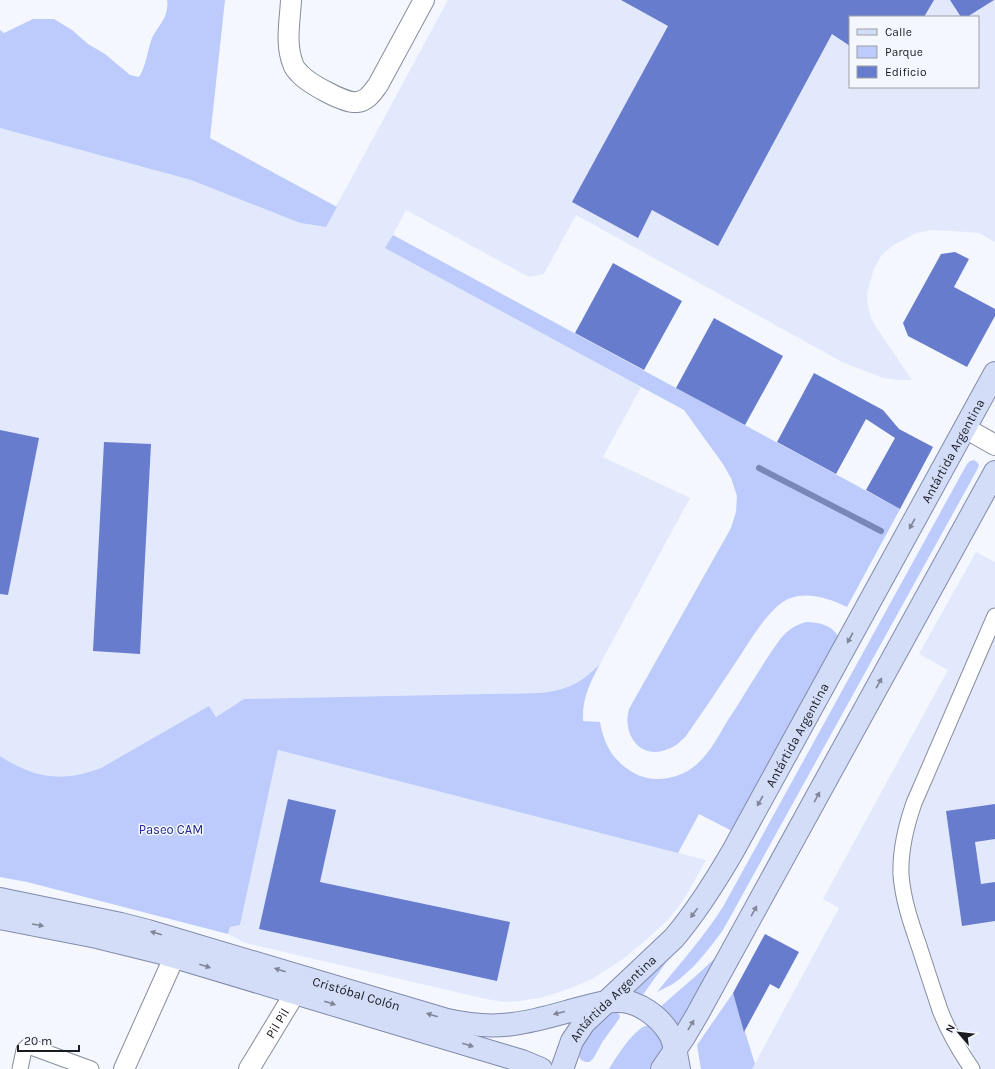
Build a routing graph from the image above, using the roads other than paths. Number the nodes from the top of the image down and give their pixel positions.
1 (291, 0) edge
2 (424, 0) edge
3 (995, 372) edge
4 (965, 428) junction
5 (995, 444) edge
6 (995, 472) edge
7 (995, 616) edge
8 (0, 899) edge
9 (0, 918) edge
10 (179, 949) junction
11 (300, 985) junction
12 (605, 1002) junction
13 (677, 1059) edge
14 (20, 1069) edge
15 (91, 1069) edge
16 (124, 1069) edge
17 (250, 1069) edge
18 (539, 1069) edge
19 (562, 1069) edge
20 (662, 1069) edge
21 (972, 1069) edge

1 - 2 street
3 - 4 main road, Antártida Argentina
4 - 5 street
4 -> 12 main road, Antártida Argentina
13 -> 6 main road
7 - 21 street
10 -> 8 main road, Cristóbal Colón
9 -> 10 main road, Cristóbal Colón
10 - 11 main road, Cristóbal Colón
10 - 16 street
12 -> 11 main road, Cristóbal Colón
11 - 17 street, Pil Pil
11 -> 18 main road, Cristóbal Colón
12 - 13 main road, Cristóbal Colón
12 - 19 main road, Antártida Argentina
13 - 20 main road
14 - 15 street

